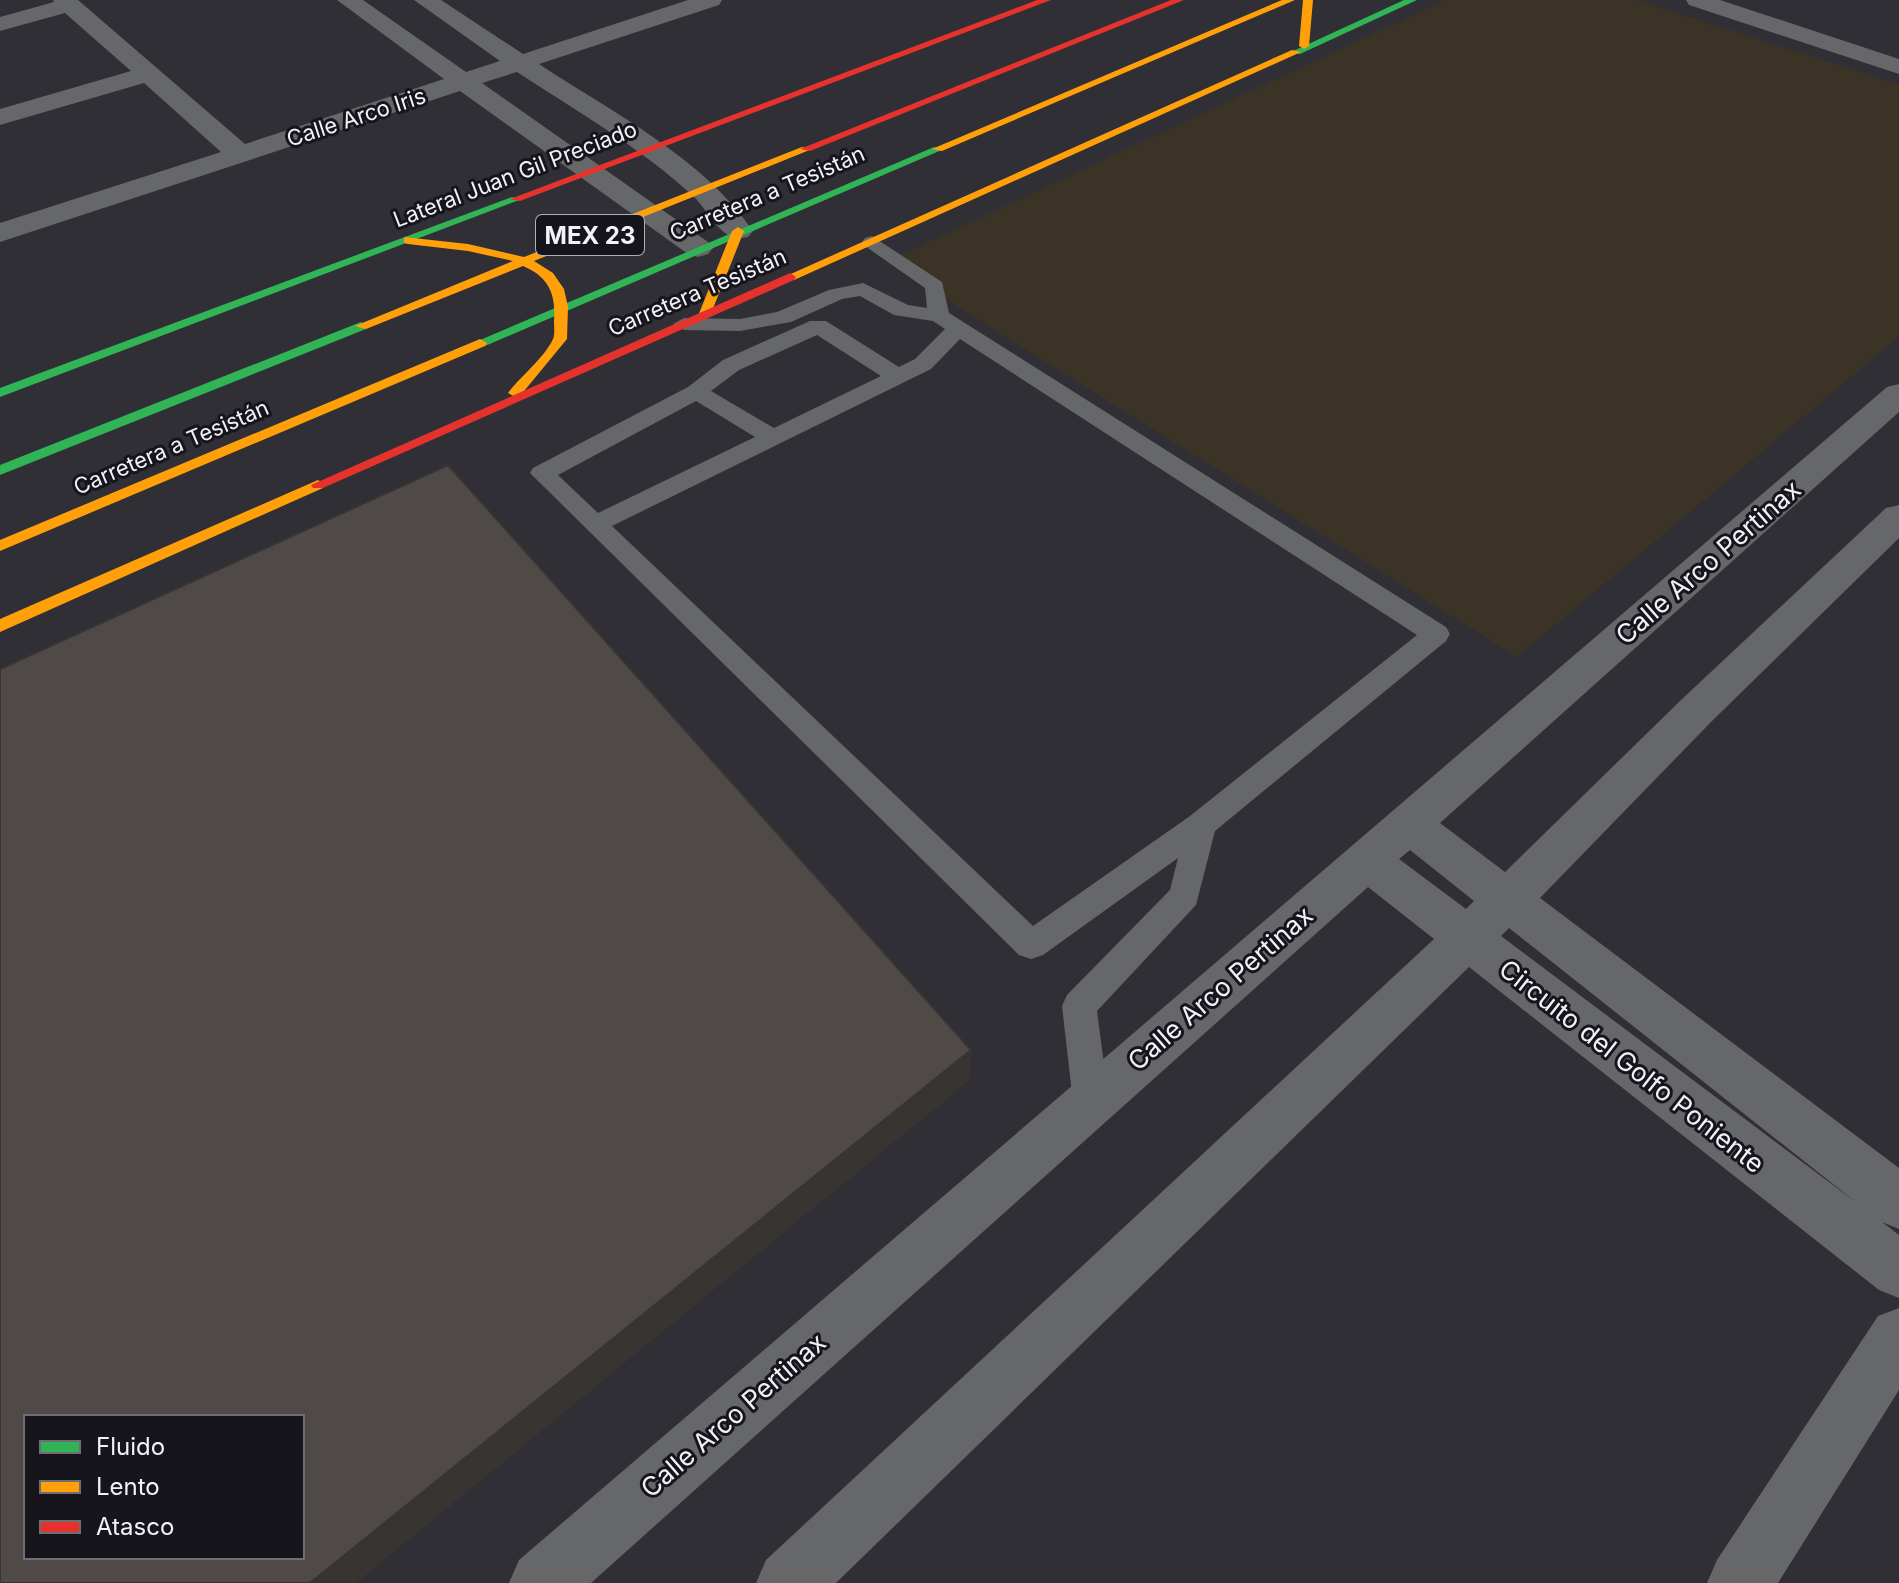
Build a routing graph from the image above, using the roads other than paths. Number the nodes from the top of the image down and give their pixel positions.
1 (348, 0) edge
2 (425, 0) edge
3 (711, 0) edge
4 (1046, 0) edge
5 (1179, 0) edge
6 (1290, 0) edge
7 (1308, 0) edge
8 (1412, 0) edge
9 (1697, 0) edge
10 (1751, 0) edge
11 (67, 3) edge
12 (1728, 4) edge
13 (0, 24) edge
14 (1304, 46) junction
15 (1899, 48) edge
16 (519, 63) junction
17 (1899, 67) edge
18 (148, 74) junction
19 (464, 81) junction
20 (0, 117) edge
21 (650, 149) junction
22 (240, 154) junction
23 (591, 171) junction
24 (704, 191) junction
25 (649, 211) junction
26 (738, 231) junction
27 (0, 233) edge
28 (408, 240) junction
29 (872, 242) junction
30 (698, 248) junction
31 (523, 259) junction
32 (559, 307) junction
33 (694, 320) junction
34 (949, 322) junction
35 (897, 376) junction
36 (696, 392) junction
37 (0, 393) edge
38 (1899, 394) edge
39 (511, 398) junction
40 (773, 437) junction
41 (0, 470) edge
42 (1899, 517) edge
43 (596, 524) junction
44 (0, 546) edge
45 (0, 626) edge
46 (1409, 824) junction
47 (1201, 825) junction
48 (1367, 860) junction
49 (1507, 900) junction
50 (1466, 938) junction
51 (1604, 974) junction
52 (1562, 1012) junction
53 (1091, 1102) junction
54 (1899, 1202) edge
55 (1899, 1270) edge
56 (1899, 1337) edge
57 (542, 1583) edge
58 (789, 1583) edge
59 (1740, 1583) edge

1 - 19 street
2 - 16 street
3 - 16 street, Calle Arco Iris
4 - 21 main road, Lateral Juan Gil Preciado
5 - 24 main road, Carretera a Tesistán / MEX 23
6 - 26 main road, Carretera a Tesistán / MEX 23
7 - 14 main road
8 - 14 main road, Carretera Tesistán
9 - 12 street
10 - 15 street
11 - 13 street
11 - 18 street
12 - 17 street
14 - 29 main road, Carretera Tesistán
16 - 19 street, Calle Arco Iris
16 - 21 street
18 - 20 street
18 - 22 street
19 - 22 street, Calle Arco Iris
19 - 23 street
21 - 23 main road, Lateral Juan Gil Preciado
21 - 24 street
22 - 27 street, Calle Arco Iris
23 - 25 street
23 - 28 main road, Lateral Juan Gil Preciado
24 - 25 main road, Carretera a Tesistán / MEX 23
24 - 26 street
25 - 30 street
25 - 31 main road, Carretera a Tesistán / MEX 23
26 - 30 main road, Carretera a Tesistán / MEX 23
26 - 33 main road
28 - 31 main road
28 - 37 main road, Lateral Juan Gil Preciado
29 - 33 main road, Carretera Tesistán
29 - 34 lane
30 - 32 main road, Carretera a Tesistán / MEX 23
31 - 32 main road
31 - 41 main road, Carretera a Tesistán / MEX 23
32 - 39 main road
32 - 44 main road, Carretera a Tesistán / MEX 23
33 - 34 lane
33 - 39 main road, Carretera Tesistán
34 - 35 lane
34 - 47 lane
35 - 36 lane
35 - 40 lane
36 - 40 lane
36 - 43 lane
38 - 46 street, Calle Arco Pertinax
39 - 45 main road, Carretera Tesistán
40 - 43 lane
42 - 49 street
43 - 47 lane
46 - 48 street, Calle Arco Pertinax
46 - 49 street, Circuito del Golfo Poniente
47 - 53 lane
48 - 50 street, Circuito del Golfo Poniente
48 - 53 street, Calle Arco Pertinax
49 - 50 street
49 - 51 street, Circuito del Golfo Poniente
50 - 52 street, Circuito del Golfo Poniente
50 - 58 street
51 - 52 street
51 - 54 street, Circuito del Golfo Poniente
52 - 55 street, Circuito del Golfo Poniente
53 - 57 street, Calle Arco Pertinax
56 - 59 street

